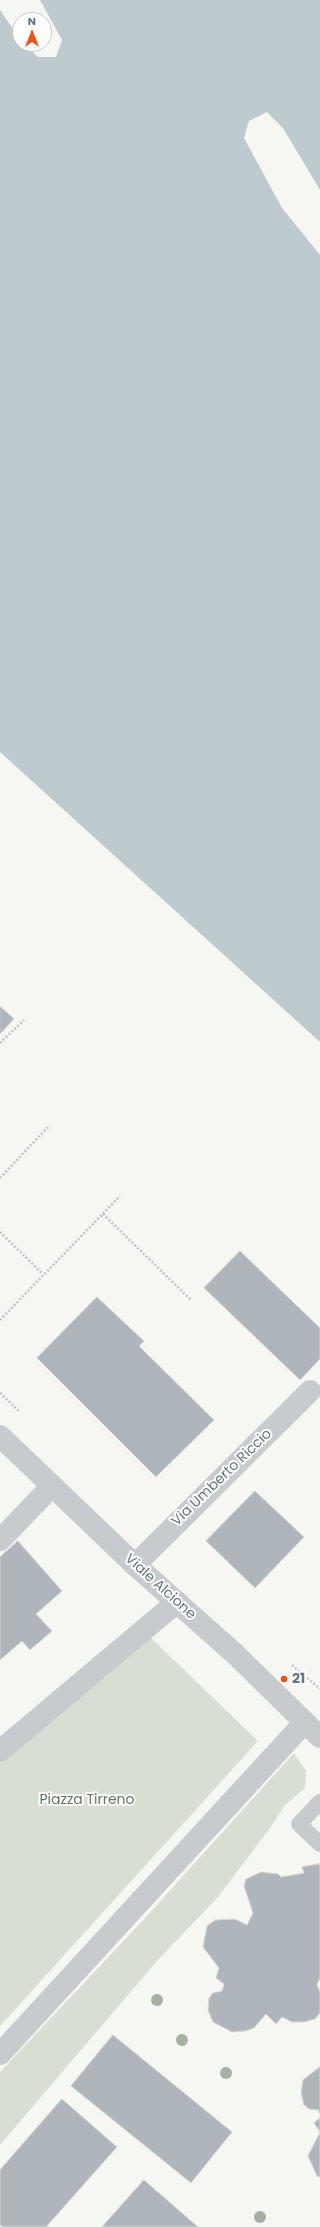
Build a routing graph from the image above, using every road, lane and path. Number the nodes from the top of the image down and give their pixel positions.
1 (24, 1020) dead end
2 (0, 1043) edge
3 (48, 1127) dead end
4 (0, 1178) edge
5 (120, 1196) dead end
6 (103, 1214) junction
7 (0, 1232) edge
8 (44, 1274) junction
9 (192, 1300) dead end
10 (0, 1320) edge
11 (310, 1391) dead end
12 (0, 1436) edge
13 (52, 1486) junction
14 (0, 1540) edge
15 (134, 1565) junction
16 (177, 1602) junction
17 (312, 1730) edge
18 (0, 1750) edge
19 (320, 1802) edge
20 (320, 1844) edge
21 (0, 2054) edge

1 - 2 path
3 - 4 path
5 - 6 path
6 - 8 path
6 - 9 path
7 - 8 path
8 - 10 path
11 - 15 street, Via Umberto Riccio
12 - 13 street, Viale Alcione
13 - 14 street
13 - 15 street, Viale Alcione
15 - 16 street, Viale Alcione
16 - 17 street, Viale Alcione
16 - 18 street
17 - 21 street
19 - 20 lane

